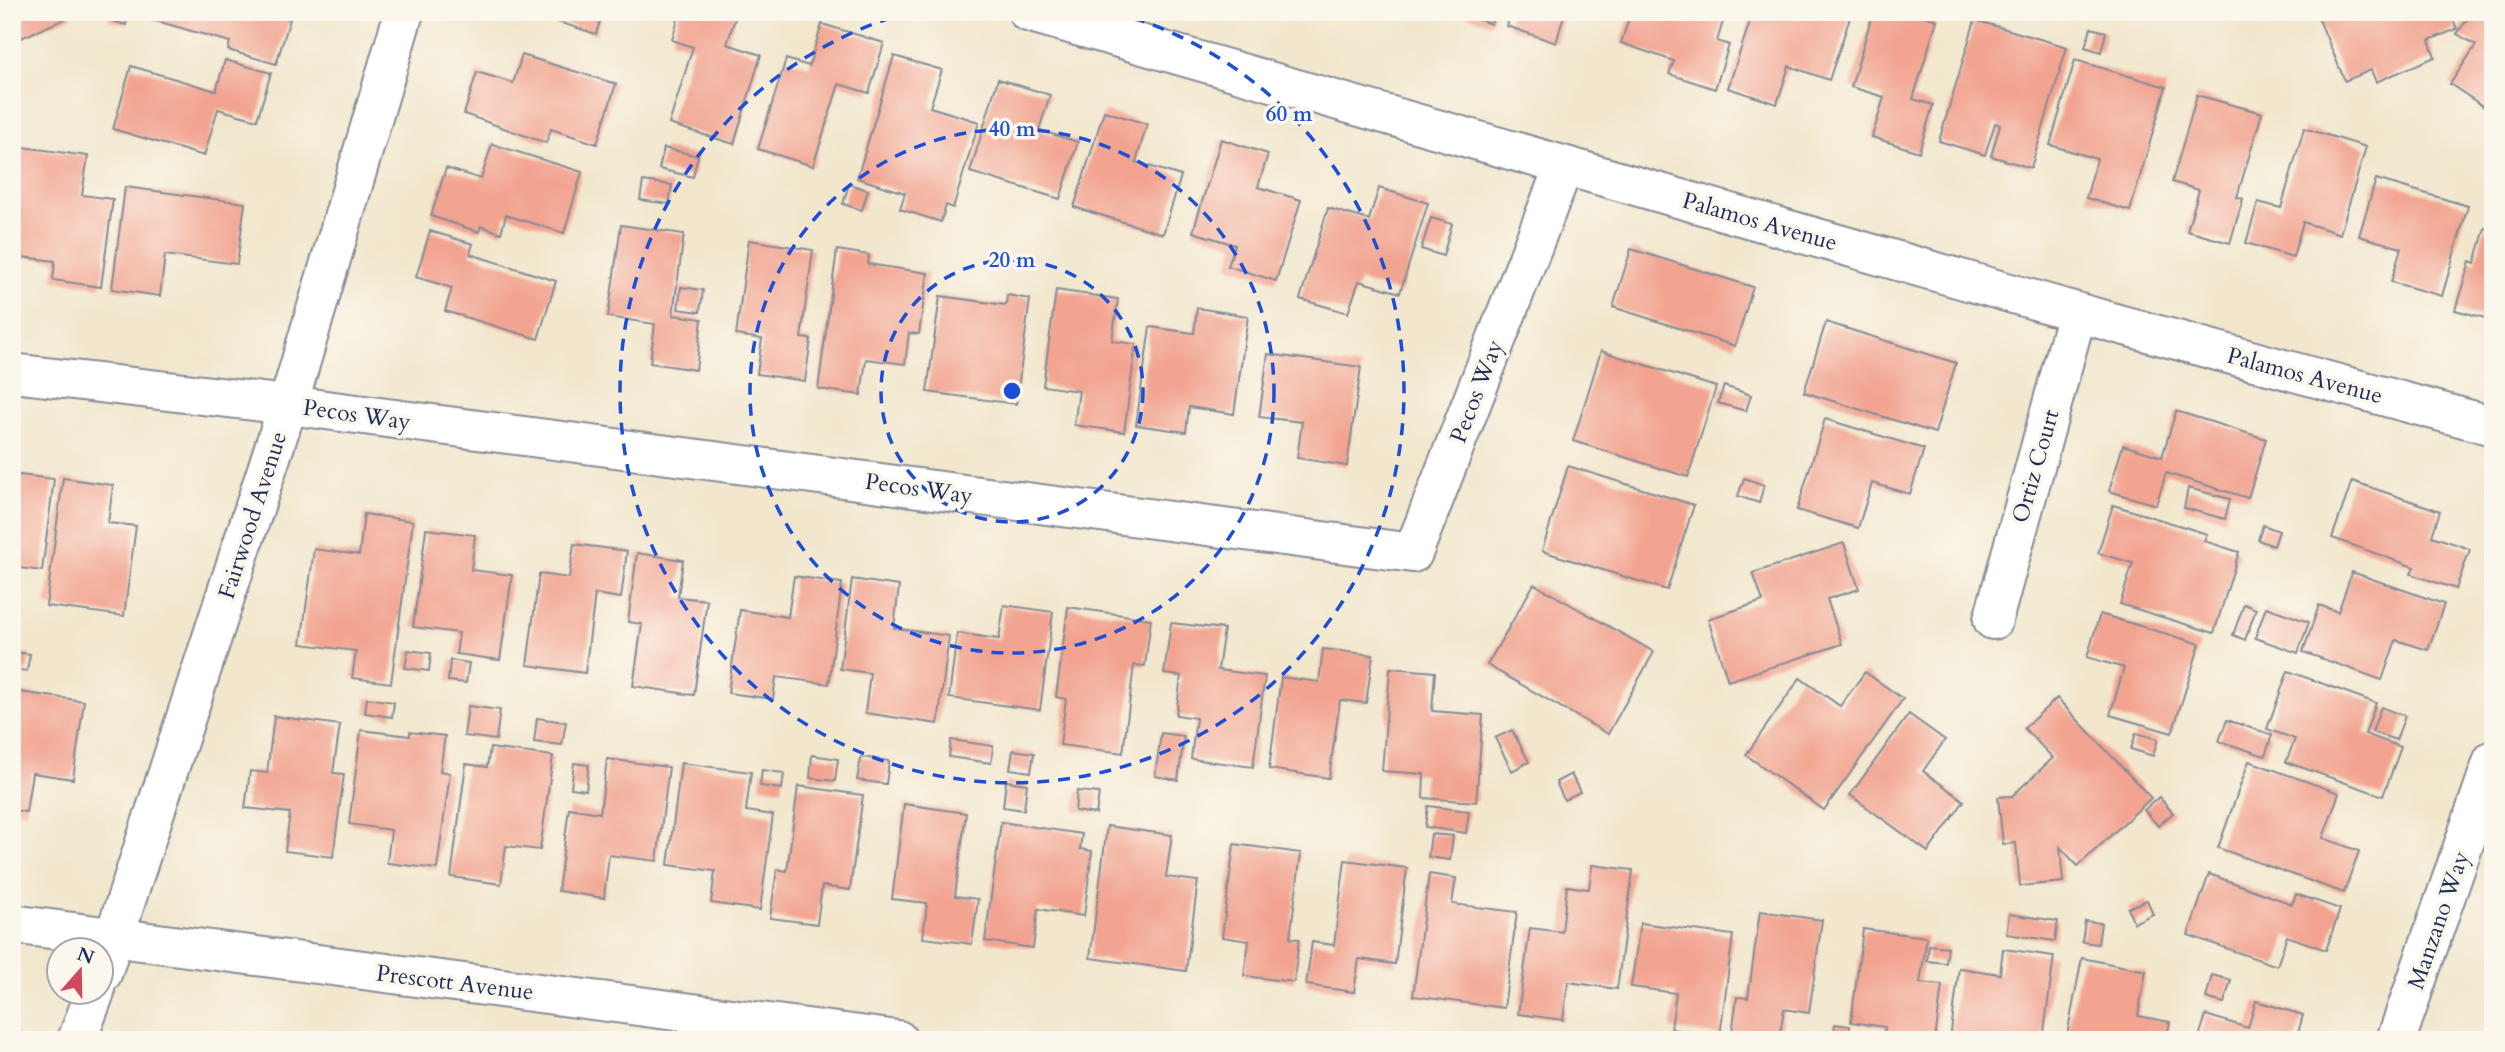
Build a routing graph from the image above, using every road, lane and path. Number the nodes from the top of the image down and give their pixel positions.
1 (404, 12) edge
2 (1028, 12) edge
3 (1564, 166) junction
4 (2077, 313) junction
5 (12, 373) edge
6 (288, 405) junction
7 (2493, 426) edge
8 (1993, 620) dead end
9 (2493, 760) edge
10 (12, 924) edge
11 (101, 936) edge
12 (116, 938) joint
13 (90, 1006) edge
14 (77, 1040) edge
15 (898, 1040) edge
16 (2396, 1040) edge

1 - 6 street, Fairwood Avenue
2 - 3 street, Palamos Avenue
3 - 4 street, Palamos Avenue
3 - 6 street, Pecos Way
4 - 7 street, Palamos Avenue
4 - 8 street, Ortiz Court
5 - 6 street, Pecos Way
6 - 12 street, Fairwood Avenue
9 - 16 street, Manzano Way
10 - 11 street, Prescott Avenue
12 - 15 street, Prescott Avenue
13 - 14 street

